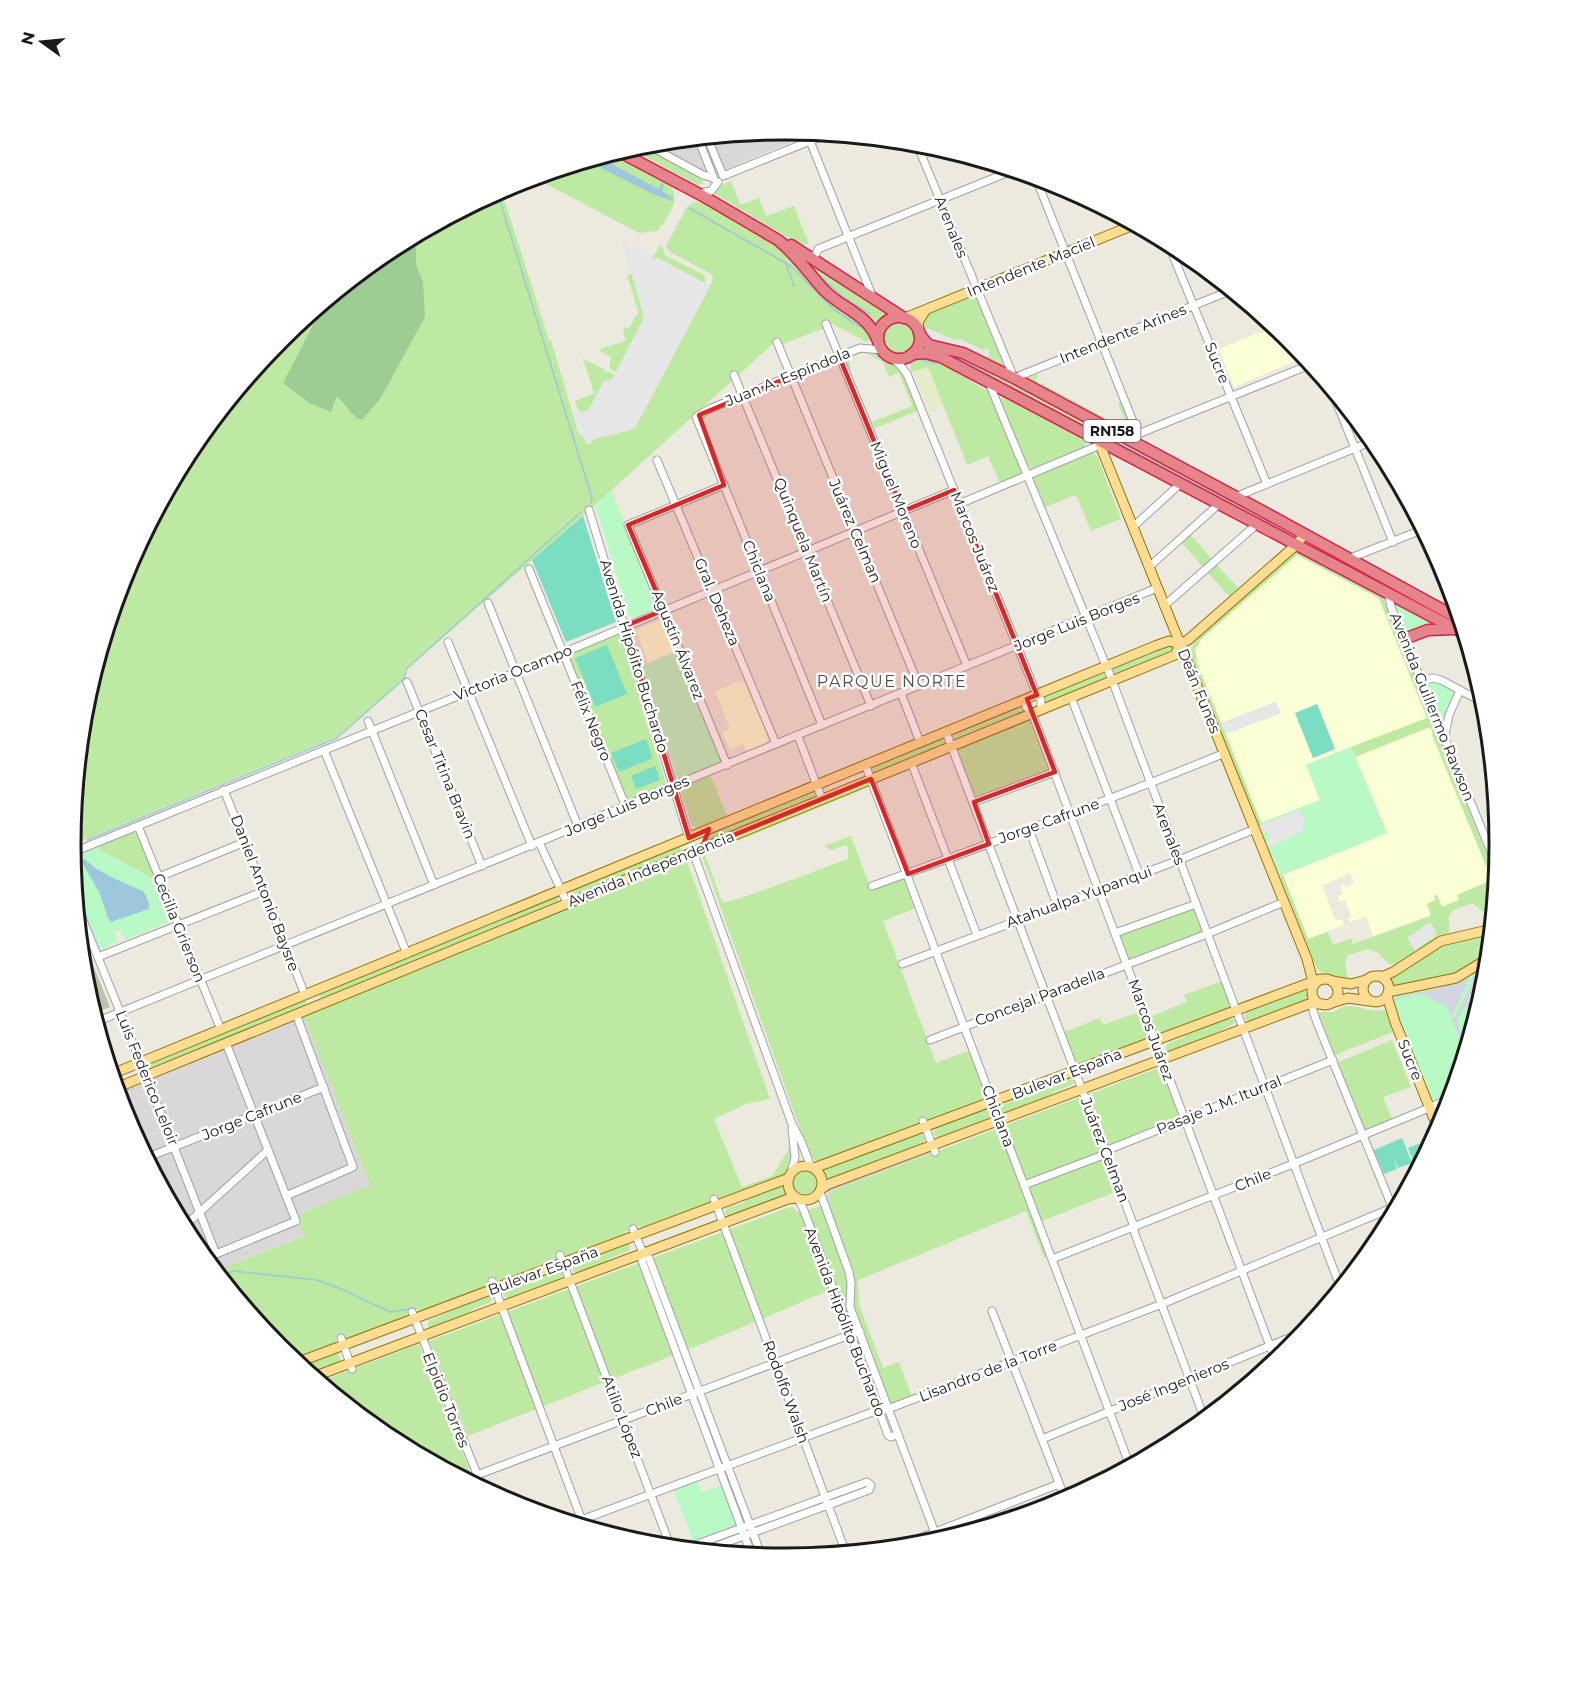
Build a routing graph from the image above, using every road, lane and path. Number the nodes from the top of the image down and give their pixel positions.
1 (810, 141) joint
2 (709, 144) edge
3 (701, 145) edge
4 (659, 151) edge
5 (920, 153) edge
6 (637, 156) edge
7 (631, 157) edge
8 (1003, 174) edge
9 (717, 177) junction
10 (1040, 187) edge
11 (704, 194) junction
12 (940, 200) junction
13 (1127, 228) edge
14 (849, 236) junction
15 (1066, 253) junction
16 (1173, 255) edge
17 (809, 264) junction
18 (976, 289) junction
19 (1224, 293) edge
20 (873, 298) junction
21 (1193, 305) junction
22 (927, 309) junction
23 (901, 316) junction
24 (826, 324) dead end
25 (919, 332) junction
26 (777, 342) dead end
27 (1102, 343) junction
28 (880, 349) junction
29 (911, 355) junction
30 (839, 356) junction
31 (1304, 367) edge
32 (907, 374) junction
33 (734, 375) dead end
34 (791, 376) junction
35 (1014, 378) junction
36 (989, 383) junction
37 (743, 396) junction
38 (1231, 397) junction
39 (1339, 409) edge
40 (696, 417) joint
41 (1095, 422) junction
42 (1134, 438) junction
43 (1100, 443) junction
44 (1365, 445) edge
45 (1355, 449) junction
46 (657, 460) dead end
47 (1028, 474) junction
48 (1180, 484) junction
49 (1267, 484) junction
50 (724, 485) junction
51 (954, 490) junction
52 (1235, 497) junction
53 (959, 504) junction
54 (1219, 504) junction
55 (676, 505) junction
56 (589, 510) dead end
57 (903, 511) junction
58 (1257, 524) junction
59 (1133, 527) junction
60 (854, 531) junction
61 (1417, 532) edge
62 (1304, 535) junction
63 (1393, 542) junction
64 (1296, 544) junction
65 (807, 551) junction
66 (1348, 559) junction
67 (1149, 567) junction
68 (529, 569) dead end
69 (759, 571) junction
70 (1382, 578) junction
71 (1157, 588) junction
72 (712, 590) junction
73 (1388, 594) junction
74 (488, 603) dead end
75 (1164, 606) junction
76 (664, 610) junction
77 (1086, 617) junction
78 (1453, 618) edge
79 (1453, 619) edge
80 (1454, 622) edge
81 (625, 626) junction
82 (1404, 639) junction
83 (448, 642) dead end
84 (1180, 644) junction
85 (1017, 646) junction
86 (563, 652) junction
87 (967, 666) junction
88 (1106, 666) junction
89 (517, 672) junction
90 (1112, 680) junction
91 (1421, 681) junction
92 (407, 682) dead end
93 (919, 686) junction
94 (1460, 690) junction
95 (468, 691) junction
96 (901, 693) junction
97 (1037, 695) junction
98 (1474, 697) edge
99 (1071, 698) junction
100 (1026, 700) junction
101 (871, 706) junction
102 (419, 711) junction
103 (1037, 711) junction
104 (368, 721) dead end
105 (822, 725) junction
106 (372, 730) junction
107 (946, 732) junction
108 (798, 736) junction
109 (1444, 737) junction
110 (920, 742) junction
111 (776, 744) junction
112 (952, 745) junction
113 (324, 750) junction
114 (1225, 753) junction
115 (911, 762) junction
116 (865, 764) junction
117 (727, 765) junction
118 (1054, 772) junction
119 (871, 779) junction
120 (817, 784) junction
121 (1150, 784) junction
122 (673, 786) junction
123 (224, 790) junction
124 (1110, 798) junction
125 (822, 799) junction
126 (974, 802) junction
127 (626, 807) junction
128 (1070, 814) junction
129 (578, 825) junction
130 (138, 826) junction
131 (1029, 829) junction
132 (1255, 829) junction
133 (690, 837) junction
134 (245, 842) junction
135 (539, 842) junction
136 (989, 844) junction
137 (532, 846) junction
138 (81, 849) edge
139 (1490, 849) edge
140 (695, 851) junction
141 (948, 859) junction
142 (1179, 860) junction
143 (482, 866) junction
144 (908, 874) junction
145 (1140, 874) junction
146 (159, 877) junction
147 (434, 885) junction
148 (872, 886) dead end
149 (1099, 889) junction
150 (264, 891) junction
151 (561, 891) junction
152 (1284, 902) junction
153 (567, 903) junction
154 (387, 904) junction
155 (1196, 904) junction
156 (1057, 905) junction
157 (1018, 920) junction
158 (178, 925) junction
159 (86, 928) edge
160 (1484, 931) edge
161 (1115, 933) junction
162 (1207, 934) junction
163 (977, 935) junction
164 (286, 945) junction
165 (936, 951) junction
166 (407, 954) junction
167 (98, 957) junction
168 (1307, 959) junction
169 (902, 964) dead end
170 (1127, 964) junction
171 (1479, 964) edge
172 (1378, 976) junction
173 (200, 979) junction
174 (1366, 980) junction
175 (1319, 984) junction
176 (308, 994) junction
177 (1388, 994) junction
178 (1046, 995) junction
179 (1374, 1001) junction
180 (1312, 1004) junction
181 (1328, 1004) junction
182 (316, 1006) junction
183 (1236, 1011) junction
184 (120, 1012) junction
185 (296, 1014) junction
186 (103, 1019) edge
187 (1395, 1022) junction
188 (964, 1026) junction
189 (1243, 1029) junction
190 (221, 1030) junction
191 (930, 1040) dead end
192 (1155, 1041) junction
193 (226, 1043) junction
194 (1162, 1059) junction
195 (1333, 1060) junction
196 (141, 1062) junction
197 (119, 1071) edge
198 (1075, 1071) junction
199 (146, 1076) junction
200 (124, 1085) edge
201 (1265, 1086) junction
202 (324, 1088) junction
203 (1081, 1089) junction
204 (993, 1102) junction
205 (1441, 1102) edge
206 (1430, 1108) junction
207 (254, 1115) junction
208 (1434, 1118) edge
209 (1184, 1119) junction
210 (999, 1120) junction
211 (792, 1124) junction
212 (924, 1124) junction
213 (1363, 1136) junction
214 (174, 1147) junction
215 (934, 1149) junction
216 (268, 1150) junction
217 (1106, 1152) junction
218 (154, 1155) edge
219 (1293, 1164) junction
220 (813, 1168) junction
221 (790, 1176) junction
222 (1024, 1185) junction
223 (821, 1190) junction
224 (286, 1196) junction
225 (1213, 1196) junction
226 (797, 1198) junction
227 (715, 1202) junction
228 (1392, 1202) edge
229 (199, 1212) junction
230 (1385, 1213) edge
231 (190, 1221) dead end
232 (725, 1227) junction
233 (1133, 1227) junction
234 (635, 1233) junction
235 (1322, 1238) junction
236 (643, 1253) junction
237 (562, 1259) junction
238 (1052, 1259) junction
239 (1241, 1271) junction
240 (1338, 1281) edge
241 (572, 1284) junction
242 (493, 1285) junction
243 (1162, 1304) junction
244 (502, 1309) junction
245 (992, 1311) dead end
246 (413, 1316) junction
247 (860, 1331) junction
248 (850, 1335) junction
249 (1080, 1335) junction
250 (1287, 1339) edge
251 (422, 1340) junction
252 (342, 1342) junction
253 (1270, 1346) junction
254 (1273, 1353) edge
255 (305, 1359) edge
256 (1012, 1362) junction
257 (776, 1363) junction
258 (351, 1366) junction
259 (322, 1375) edge
260 (1190, 1379) junction
261 (700, 1392) junction
262 (692, 1395) junction
263 (877, 1406) junction
264 (888, 1409) junction
265 (1109, 1412) junction
266 (1202, 1412) edge
267 (623, 1421) junction
268 (898, 1434) junction
269 (803, 1438) junction
270 (1042, 1439) junction
271 (554, 1447) junction
272 (1128, 1460) edge
273 (728, 1466) junction
274 (719, 1469) junction
275 (477, 1476) joint
276 (1059, 1484) junction
277 (1062, 1492) edge
278 (651, 1494) junction
279 (827, 1501) junction
280 (581, 1517) edge
281 (590, 1520) edge
282 (752, 1529) junction
283 (944, 1530) edge
284 (743, 1532) junction
285 (932, 1533) edge
286 (667, 1538) edge
287 (704, 1543) edge
288 (717, 1545) edge
289 (843, 1546) edge
290 (749, 1547) edge
291 (759, 1547) edge

1 - 9 street
1 - 14 street
2 - 9 street
3 - 9 street
4 - 9 street
5 - 12 street, Arenales
6 - 11 highway, RN158
7 - 11 highway, RN158
8 - 12 street
9 - 11 street
10 - 15 street
11 - 17 highway, RN158
12 - 14 street
12 - 18 street, Arenales
13 - 15 main road, Intendente Maciel
14 - 17 street
14 - 20 street
15 - 18 main road, Intendente Maciel
15 - 27 street
16 - 21 street, Sucre
17 - 20 highway, RN158
17 - 28 highway, RN158
18 - 22 main road, Intendente Maciel
18 - 35 street, Arenales
19 - 21 street, Intendente Arines
20 - 23 highway, RN158
21 - 27 street, Intendente Arines
21 - 38 street, Sucre
22 - 23 main road, Intendente Maciel
22 - 25 main road
23 - 25 highway, RN158
23 - 28 highway
24 - 30 street, Miguel Moreno
25 - 29 highway
25 - 35 highway, RN158
26 - 34 street, Juárez Celman
27 - 35 street, Intendente Arines
27 - 42 street
28 - 29 highway, RN158
28 - 30 street, Juan A. Espíndola
28 - 32 street, Marcos Juárez
29 - 32 street
29 - 36 highway, RN158
30 - 34 street, Juan A. Espíndola
30 - 57 street, Miguel Moreno
31 - 38 street
32 - 51 street, Marcos Juárez
33 - 37 street, Quinquela Martín
34 - 37 street, Juan A. Espíndola
34 - 60 street, Juárez Celman
35 - 41 highway, RN158
36 - 43 highway, RN158
36 - 47 street, Arenales
37 - 40 street, Juan A. Espíndola
37 - 65 street, Quinquela Martín
38 - 42 street
38 - 49 street, Sucre
39 - 45 street
40 - 50 street, Chiclana
41 - 42 highway, RN158
41 - 43 main road, Deán Funes
42 - 52 highway, RN158
43 - 47 street
43 - 48 highway, RN158
43 - 59 main road, Deán Funes
44 - 45 street
45 - 49 street
45 - 63 street
46 - 55 street, Gral. Deheza
47 - 53 street
47 - 77 street, Arenales
48 - 54 highway, RN158
48 - 59 street
49 - 52 street
50 - 55 street
50 - 69 street, Chiclana
51 - 53 street, Marcos Juárez
51 - 57 street, Victoria Ocampo
52 - 62 highway, RN158
53 - 85 street, Marcos Juárez
54 - 58 highway, RN158
54 - 67 street
55 - 72 street, Gral. Deheza
55 - 76 street, Agustín Álvarez
56 - 81 street, Avenida Hipólito Buchardo
57 - 60 street, Victoria Ocampo
57 - 87 street, Miguel Moreno
58 - 64 highway, RN158
58 - 75 street
59 - 67 main road, Deán Funes
60 - 65 street, Victoria Ocampo
60 - 93 street, Juárez Celman
61 - 63 street
62 - 64 main road, Avenida Independencia
62 - 66 highway, RN158
63 - 66 street
64 - 73 highway, RN158
64 - 84 main road, Avenida Independencia
65 - 69 street, Victoria Ocampo
65 - 101 street, Quinquela Martín
66 - 70 highway, RN158
67 - 71 main road, Deán Funes
68 - 86 street, Félix Negro
69 - 72 street, Victoria Ocampo
69 - 105 street, Chiclana
70 - 73 street, Avenida Guillermo Rawson
70 - 78 highway, RN158
71 - 75 main road, Deán Funes
71 - 77 street, Jorge Luis Borges
72 - 76 street, Victoria Ocampo
72 - 111 street, Gral. Deheza
73 - 79 highway, RN158
73 - 82 street, Avenida Guillermo Rawson
74 - 89 street
75 - 84 main road, Deán Funes
76 - 81 street, Victoria Ocampo
76 - 117 street, Agustín Álvarez
77 - 85 street, Jorge Luis Borges
77 - 88 street, Arenales
80 - 82 highway
81 - 86 street, Victoria Ocampo
81 - 122 street, Avenida Hipólito Buchardo
82 - 91 street, Avenida Guillermo Rawson
83 - 95 street
84 - 88 main road, Avenida Independencia
84 - 90 main road, Avenida Independencia
84 - 114 main road, Deán Funes
85 - 87 street, Jorge Luis Borges
85 - 97 street, Marcos Juárez
86 - 89 street, Victoria Ocampo
86 - 127 street, Félix Negro
87 - 93 street, Jorge Luis Borges
88 - 90 street, Arenales
88 - 97 main road, Avenida Independencia
89 - 95 street, Victoria Ocampo
89 - 129 street
90 - 99 main road, Avenida Independencia
90 - 121 street, Arenales
91 - 94 street
91 - 109 street, Avenida Guillermo Rawson
92 - 102 street, Cesar Titina Bravin
93 - 96 street, Jorge Luis Borges
94 - 98 street
94 - 109 street
95 - 102 street, Victoria Ocampo
95 - 137 street
96 - 101 street, Jorge Luis Borges
96 - 110 street
97 - 100 main road, Avenida Independencia
97 - 103 street, Marcos Juárez
99 - 103 main road, Avenida Independencia
99 - 124 street
100 - 103 street, Marcos Juárez
100 - 107 main road, Avenida Independencia
101 - 105 street, Jorge Luis Borges
102 - 106 street, Victoria Ocampo
102 - 143 street, Cesar Titina Bravin
103 - 112 main road, Avenida Independencia
103 - 118 street, Marcos Juárez
104 - 106 street
105 - 108 street, Jorge Luis Borges
106 - 113 street, Victoria Ocampo
106 - 147 street
107 - 110 main road, Avenida Independencia
107 - 112 street, Juárez Celman
108 - 111 street, Jorge Luis Borges
108 - 120 street
109 - 139 street, Avenida Guillermo Rawson
110 - 116 main road, Avenida Independencia
111 - 117 street, Jorge Luis Borges
112 - 115 main road, Avenida Independencia
112 - 126 street, Juárez Celman
113 - 123 street, Victoria Ocampo
113 - 154 street
114 - 121 street, Jorge Cafrune
114 - 132 main road, Deán Funes
115 - 119 main road, Avenida Independencia
115 - 141 street
116 - 119 street, Chiclana
116 - 120 main road, Avenida Independencia
117 - 122 street, Jorge Luis Borges
118 - 126 street
118 - 128 street, Marcos Juárez
119 - 125 main road, Avenida Independencia
119 - 144 street, Chiclana
120 - 125 street
120 - 133 main road, Avenida Independencia
121 - 124 street, Jorge Cafrune
121 - 142 street, Arenales
122 - 127 street, Jorge Luis Borges
122 - 133 street, Avenida Hipólito Buchardo
123 - 130 street, Victoria Ocampo
123 - 134 street, Daniel Antonio Baysre
124 - 128 street, Jorge Cafrune
124 - 145 street
125 - 140 main road, Avenida Independencia
126 - 136 street, Juárez Celman
127 - 129 street, Jorge Luis Borges
128 - 131 street, Jorge Cafrune
128 - 149 street, Marcos Juárez
129 - 135 street, Jorge Luis Borges
130 - 138 street, Victoria Ocampo
130 - 146 street, Cecilia Grierson
131 - 136 street, Jorge Cafrune
131 - 156 street
132 - 142 street, Atahualpa Yupanqui
132 - 152 main road, Deán Funes
133 - 140 main road
133 - 140 main road
133 - 151 main road, Avenida Independencia
134 - 146 street
134 - 150 street, Daniel Antonio Baysre
135 - 137 street, Jorge Luis Borges
135 - 151 street
136 - 141 street, Jorge Cafrune
136 - 157 street, Juárez Celman
137 - 143 street, Jorge Luis Borges
140 - 153 main road, Avenida Independencia
140 - 211 street
141 - 144 street, Jorge Cafrune
141 - 163 street
142 - 145 street, Atahualpa Yupanqui
142 - 155 street, Arenales
143 - 147 street, Jorge Luis Borges
144 - 148 street, Jorge Cafrune
144 - 165 street, Chiclana
145 - 149 street, Atahualpa Yupanqui
146 - 158 street, Cecilia Grierson
147 - 154 street, Jorge Luis Borges
149 - 156 street, Atahualpa Yupanqui
149 - 161 street, Marcos Juárez
150 - 158 street
150 - 164 street, Daniel Antonio Baysre
151 - 153 street
151 - 166 main road, Avenida Independencia
152 - 162 street, Concejal Paradella
152 - 168 main road, Deán Funes
153 - 182 main road, Avenida Independencia
154 - 164 street, Jorge Luis Borges
154 - 166 street
155 - 161 street
155 - 162 street, Arenales
156 - 157 street, Atahualpa Yupanqui
157 - 163 street, Atahualpa Yupanqui
157 - 178 street, Juárez Celman
158 - 167 street
158 - 173 street, Cecilia Grierson
159 - 167 street, Luis Federico Leloir
160 - 172 main road
161 - 170 street, Marcos Juárez
162 - 170 street, Concejal Paradella
162 - 183 street, Arenales
163 - 165 street, Atahualpa Yupanqui
164 - 173 street, Jorge Luis Borges
164 - 176 street, Daniel Antonio Baysre
165 - 169 street, Atahualpa Yupanqui
165 - 188 street, Chiclana
166 - 176 main road, Avenida Independencia
167 - 184 street, Luis Federico Leloir
168 - 175 main road, Deán Funes
168 - 175 main road, Deán Funes
170 - 178 street, Concejal Paradella
170 - 192 street, Marcos Juárez
171 - 177 main road
172 - 174 main road
172 - 177 main road
173 - 184 street, Jorge Luis Borges
173 - 190 street, Cecilia Grierson
174 - 175 main road, Bulevar España
174 - 179 main road
175 - 180 street, Deán Funes
175 - 181 main road
175 - 181 main road
175 - 183 main road, Bulevar España
176 - 182 main road
176 - 190 main road, Avenida Independencia
177 - 179 main road
177 - 187 main road, Sucre
178 - 188 street, Concejal Paradella
178 - 198 street, Juárez Celman
179 - 181 main road, Bulevar España
179 - 187 main road, Sucre
180 - 181 main road, Bulevar España
180 - 189 main road, Bulevar España
180 - 195 street, Deán Funes
182 - 185 main road, Avenida Independencia
183 - 189 street, Arenales
183 - 192 main road, Bulevar España
184 - 186 street, Jorge Luis Borges
184 - 196 street, Luis Federico Leloir
185 - 193 main road, Avenida Independencia
185 - 202 street
187 - 206 main road, Sucre
188 - 191 street, Concejal Paradella
188 - 204 street, Chiclana
189 - 194 main road, Bulevar España
189 - 201 street, Arenales
190 - 196 main road, Avenida Independencia
192 - 194 street, Marcos Juárez
192 - 198 main road, Bulevar España
193 - 199 main road, Avenida Independencia
193 - 207 street
194 - 203 main road, Bulevar España
194 - 209 street, Marcos Juárez
195 - 201 street, Pasaje J. M. Iturral
195 - 213 street, Deán Funes
196 - 197 main road, Avenida Independencia
196 - 199 street, Luis Federico Leloir
198 - 203 street, Juárez Celman
198 - 204 main road, Bulevar España
199 - 200 main road, Avenida Independencia
199 - 214 street, Luis Federico Leloir
201 - 209 street, Pasaje J. M. Iturral
201 - 219 street, Arenales
202 - 207 street, Jorge Cafrune
202 - 224 street
203 - 210 main road, Bulevar España
203 - 217 street, Juárez Celman
204 - 210 street, Chiclana
204 - 212 main road, Bulevar España
205 - 206 street, Chile
206 - 208 main road, Sucre
206 - 213 street, Chile
207 - 214 street, Jorge Cafrune
207 - 216 street
209 - 217 street, Pasaje J. M. Iturral
209 - 225 street, Marcos Juárez
210 - 215 main road, Bulevar España
210 - 222 street, Chiclana
211 - 220 street
211 - 221 street
212 - 215 street
212 - 220 main road, Bulevar España
213 - 219 street, Chile
213 - 228 street, Deán Funes
214 - 218 street, Jorge Cafrune
214 - 229 street, Luis Federico Leloir
215 - 223 main road, Bulevar España
216 - 224 street
216 - 229 street
217 - 222 street, Pasaje J. M. Iturral
217 - 233 street, Juárez Celman
219 - 225 street, Chile
219 - 235 street, Arenales
220 - 221 main road
220 - 223 main road
221 - 226 main road
221 - 227 main road, Bulevar España
222 - 238 street, Chiclana
223 - 226 main road
223 - 247 street, Avenida Hipólito Buchardo
224 - 229 street, Luis Federico Leloir
225 - 233 street, Chile
225 - 239 street, Marcos Juárez
226 - 232 main road, Bulevar España
226 - 248 street, Avenida Hipólito Buchardo
227 - 232 street, Rodolfo Walsh
227 - 234 main road, Bulevar España
229 - 231 street
230 - 235 street, Lisandro de la Torre
232 - 236 main road, Bulevar España
232 - 257 street, Rodolfo Walsh
233 - 238 street, Chile
233 - 243 street, Juárez Celman
234 - 236 street
234 - 237 main road, Bulevar España
235 - 239 street, Lisandro de la Torre
235 - 240 street, Arenales
236 - 241 main road, Bulevar España
236 - 261 street
236 - 262 street
237 - 241 street, Atilio López
237 - 242 main road, Bulevar España
238 - 249 street, Chiclana
239 - 243 street, Lisandro de la Torre
239 - 253 street, Marcos Juárez
241 - 244 main road, Bulevar España
241 - 267 street, Atilio López
242 - 244 street
242 - 246 main road, Bulevar España
243 - 249 street, Lisandro de la Torre
243 - 260 street, Juárez Celman
244 - 251 main road, Bulevar España
244 - 271 street
245 - 256 street
246 - 251 street, Elpidio Torres
246 - 252 main road, Bulevar España
247 - 248 street, Chile
247 - 264 street, Avenida Hipólito Buchardo
248 - 257 street, Chile
248 - 263 street, Avenida Hipólito Buchardo
249 - 256 street, Lisandro de la Torre
249 - 265 street, Chiclana
250 - 253 street, José Ingenieros
251 - 258 main road, Bulevar España
251 - 275 street, Elpidio Torres
252 - 255 main road, Bulevar España
252 - 258 street
253 - 254 street, Marcos Juárez
253 - 260 street, José Ingenieros
256 - 264 street, Lisandro de la Torre
256 - 270 street
257 - 261 street, Chile
257 - 269 street, Rodolfo Walsh
258 - 259 main road, Bulevar España
260 - 265 street, José Ingenieros
260 - 266 street, Juárez Celman
261 - 262 street, Chile
261 - 273 street
262 - 267 street, Chile
262 - 274 street
263 - 264 street, Lisandro de la Torre
263 - 268 street, Avenida Hipólito Buchardo
263 - 269 street, Lisandro de la Torre
264 - 268 street, Avenida Hipólito Buchardo
265 - 270 street, José Ingenieros
265 - 272 street, Chiclana
267 - 271 street, Chile
267 - 278 street, Atilio López
268 - 285 street, Avenida Hipólito Buchardo
269 - 273 street, Lisandro de la Torre
269 - 279 street, Rodolfo Walsh
270 - 276 street
271 - 275 street, Chile
271 - 280 street
273 - 274 street, Lisandro de la Torre
273 - 282 street
274 - 278 street, Lisandro de la Torre
274 - 284 street
276 - 277 street
276 - 283 street
278 - 281 street, Lisandro de la Torre
278 - 286 street, Atilio López
279 - 279 street
279 - 282 street
279 - 289 street, Rodolfo Walsh
282 - 284 street
282 - 291 street
284 - 287 street
284 - 288 street
284 - 290 street

